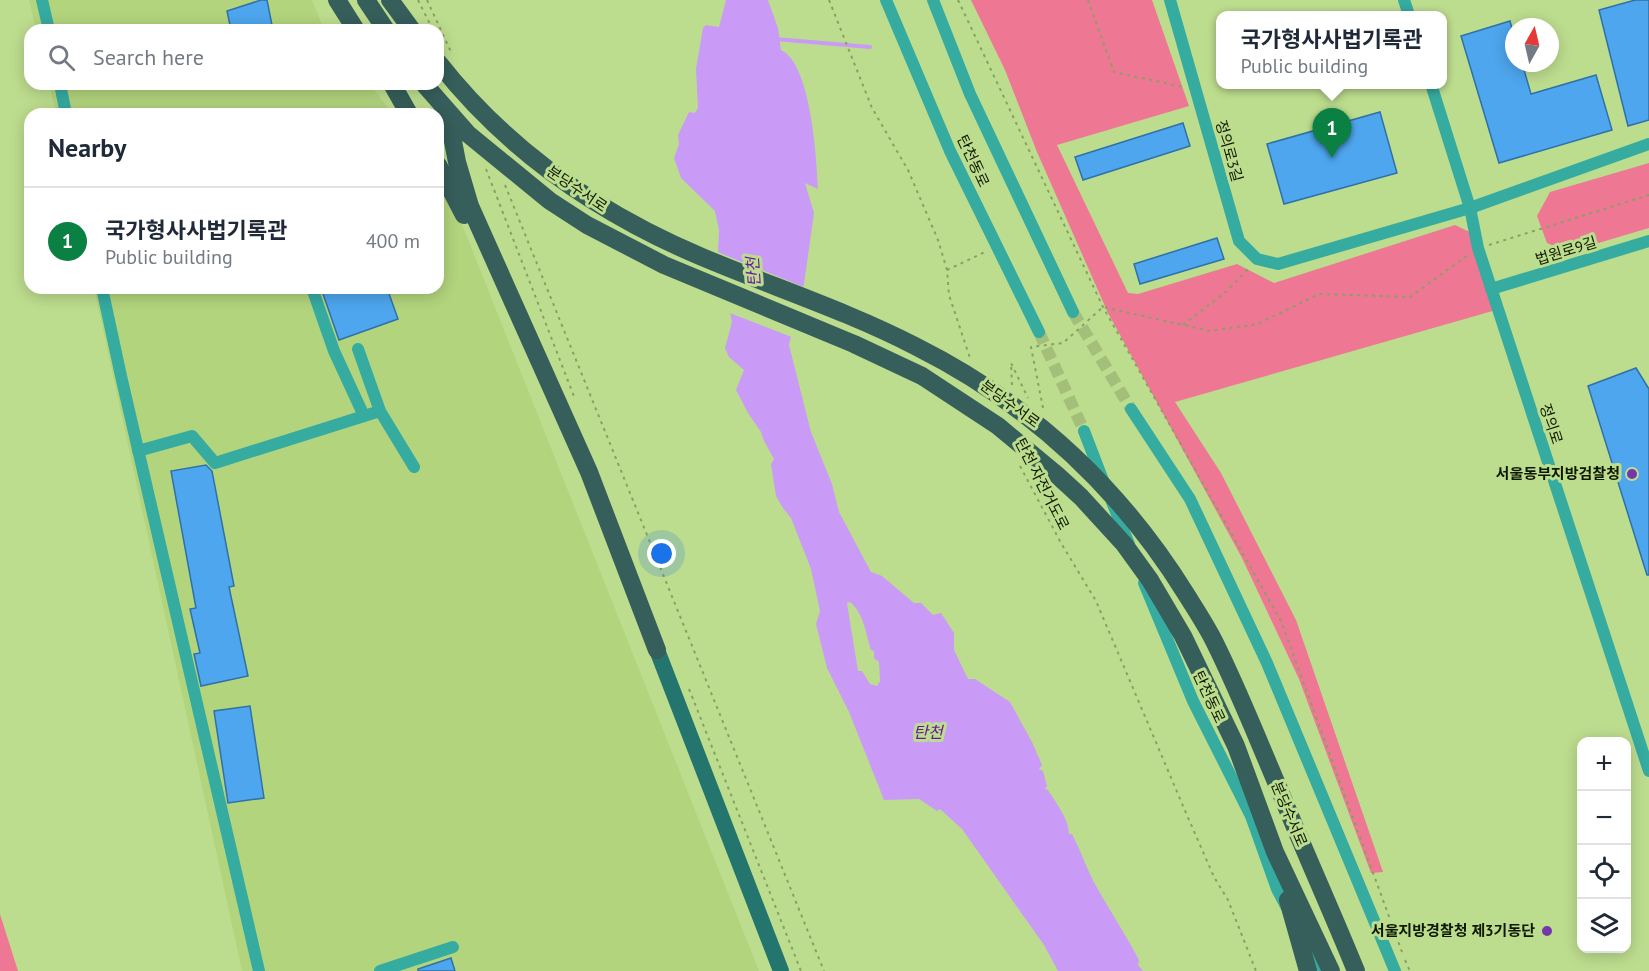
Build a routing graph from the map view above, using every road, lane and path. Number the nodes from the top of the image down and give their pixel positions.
1 (42, 0) edge
2 (337, 0) edge
3 (366, 0) edge
4 (390, 0) edge
5 (405, 0) edge
6 (418, 0) edge
7 (427, 0) edge
8 (829, 0) edge
9 (886, 0) edge
10 (933, 0) edge
11 (958, 0) edge
12 (1088, 0) edge
13 (1170, 0) edge
14 (48, 24) edge
15 (352, 24) edge
16 (382, 24) edge
17 (408, 24) edge
18 (416, 24) edge
19 (430, 24) edge
20 (434, 24) edge
21 (444, 57) edge
22 (1433, 89) edge
23 (61, 90) edge
24 (395, 90) edge
25 (429, 90) edge
26 (443, 90) edge
27 (1197, 90) junction
28 (65, 108) edge
29 (406, 108) edge
30 (1649, 144) edge
31 (444, 177) edge
32 (504, 182) dead end
33 (1649, 195) edge
34 (1470, 208) junction
35 (1649, 241) edge
36 (996, 246) junction
37 (1478, 248) junction
38 (1257, 259) junction
39 (947, 270) junction
40 (1491, 289) junction
41 (103, 294) edge
42 (314, 294) edge
43 (1103, 307) junction
44 (1073, 312) tunnel mouth
45 (1181, 326) junction
46 (1039, 332) tunnel mouth
47 (1030, 347) dead end
48 (358, 349) dead end
49 (970, 361) dead end
50 (1131, 409) tunnel mouth
51 (380, 411) junction
52 (364, 416) junction
53 (1084, 431) tunnel mouth
54 (138, 451) junction
55 (1018, 460) dead end
56 (414, 467) dead end
57 (657, 650) junction
58 (1643, 730) edge
59 (1649, 771) edge
60 (1275, 852) junction
61 (1277, 890) junction
62 (453, 947) dead end
63 (259, 971) edge
64 (380, 971) edge
65 (781, 971) edge
66 (824, 971) edge
67 (1256, 971) edge
68 (1308, 971) edge
69 (1318, 971) edge
70 (1331, 971) edge
71 (1340, 971) edge
72 (1358, 971) edge
73 (1395, 971) edge
74 (1410, 971) edge

1 - 14 street
2 - 15 highway
3 - 16 highway
4 - 17 highway
5 - 18 highway
6 - 19 path
7 - 20 path
8 - 39 path
9 - 36 street, 탄천동로
10 - 44 street
11 - 43 path
12 - 27 path
13 - 27 street, 정의로3길
21 - 72 highway, 분당수서로
22 - 34 street, 정의로
23 - 28 street
24 - 29 highway
25 - 60 highway, 분당수서로
26 - 57 highway
27 - 38 street, 정의로3길
30 - 34 street
31 - 57 highway
32 - 66 path
33 - 37 path
34 - 37 street, 정의로
34 - 38 street
35 - 40 street, 법원로9길
36 - 39 path
36 - 46 street, 탄천동로
37 - 40 street, 정의로
37 - 45 path
38 - 45 path
39 - 49 path
40 - 58 street, 정의로
41 - 54 street
42 - 52 street
43 - 45 path
43 - 47 path
43 - 74 path
48 - 51 street
50 - 73 street
51 - 52 street
51 - 56 street
52 - 54 street
53 - 61 street, 탄천동로
54 - 63 street
55 - 67 path, 탄천 자전거도로
57 - 65 main road
58 - 59 street, 정의로
60 - 68 highway
60 - 70 highway, 분당수서로
61 - 69 street, 탄천동로
61 - 71 street
62 - 64 street

